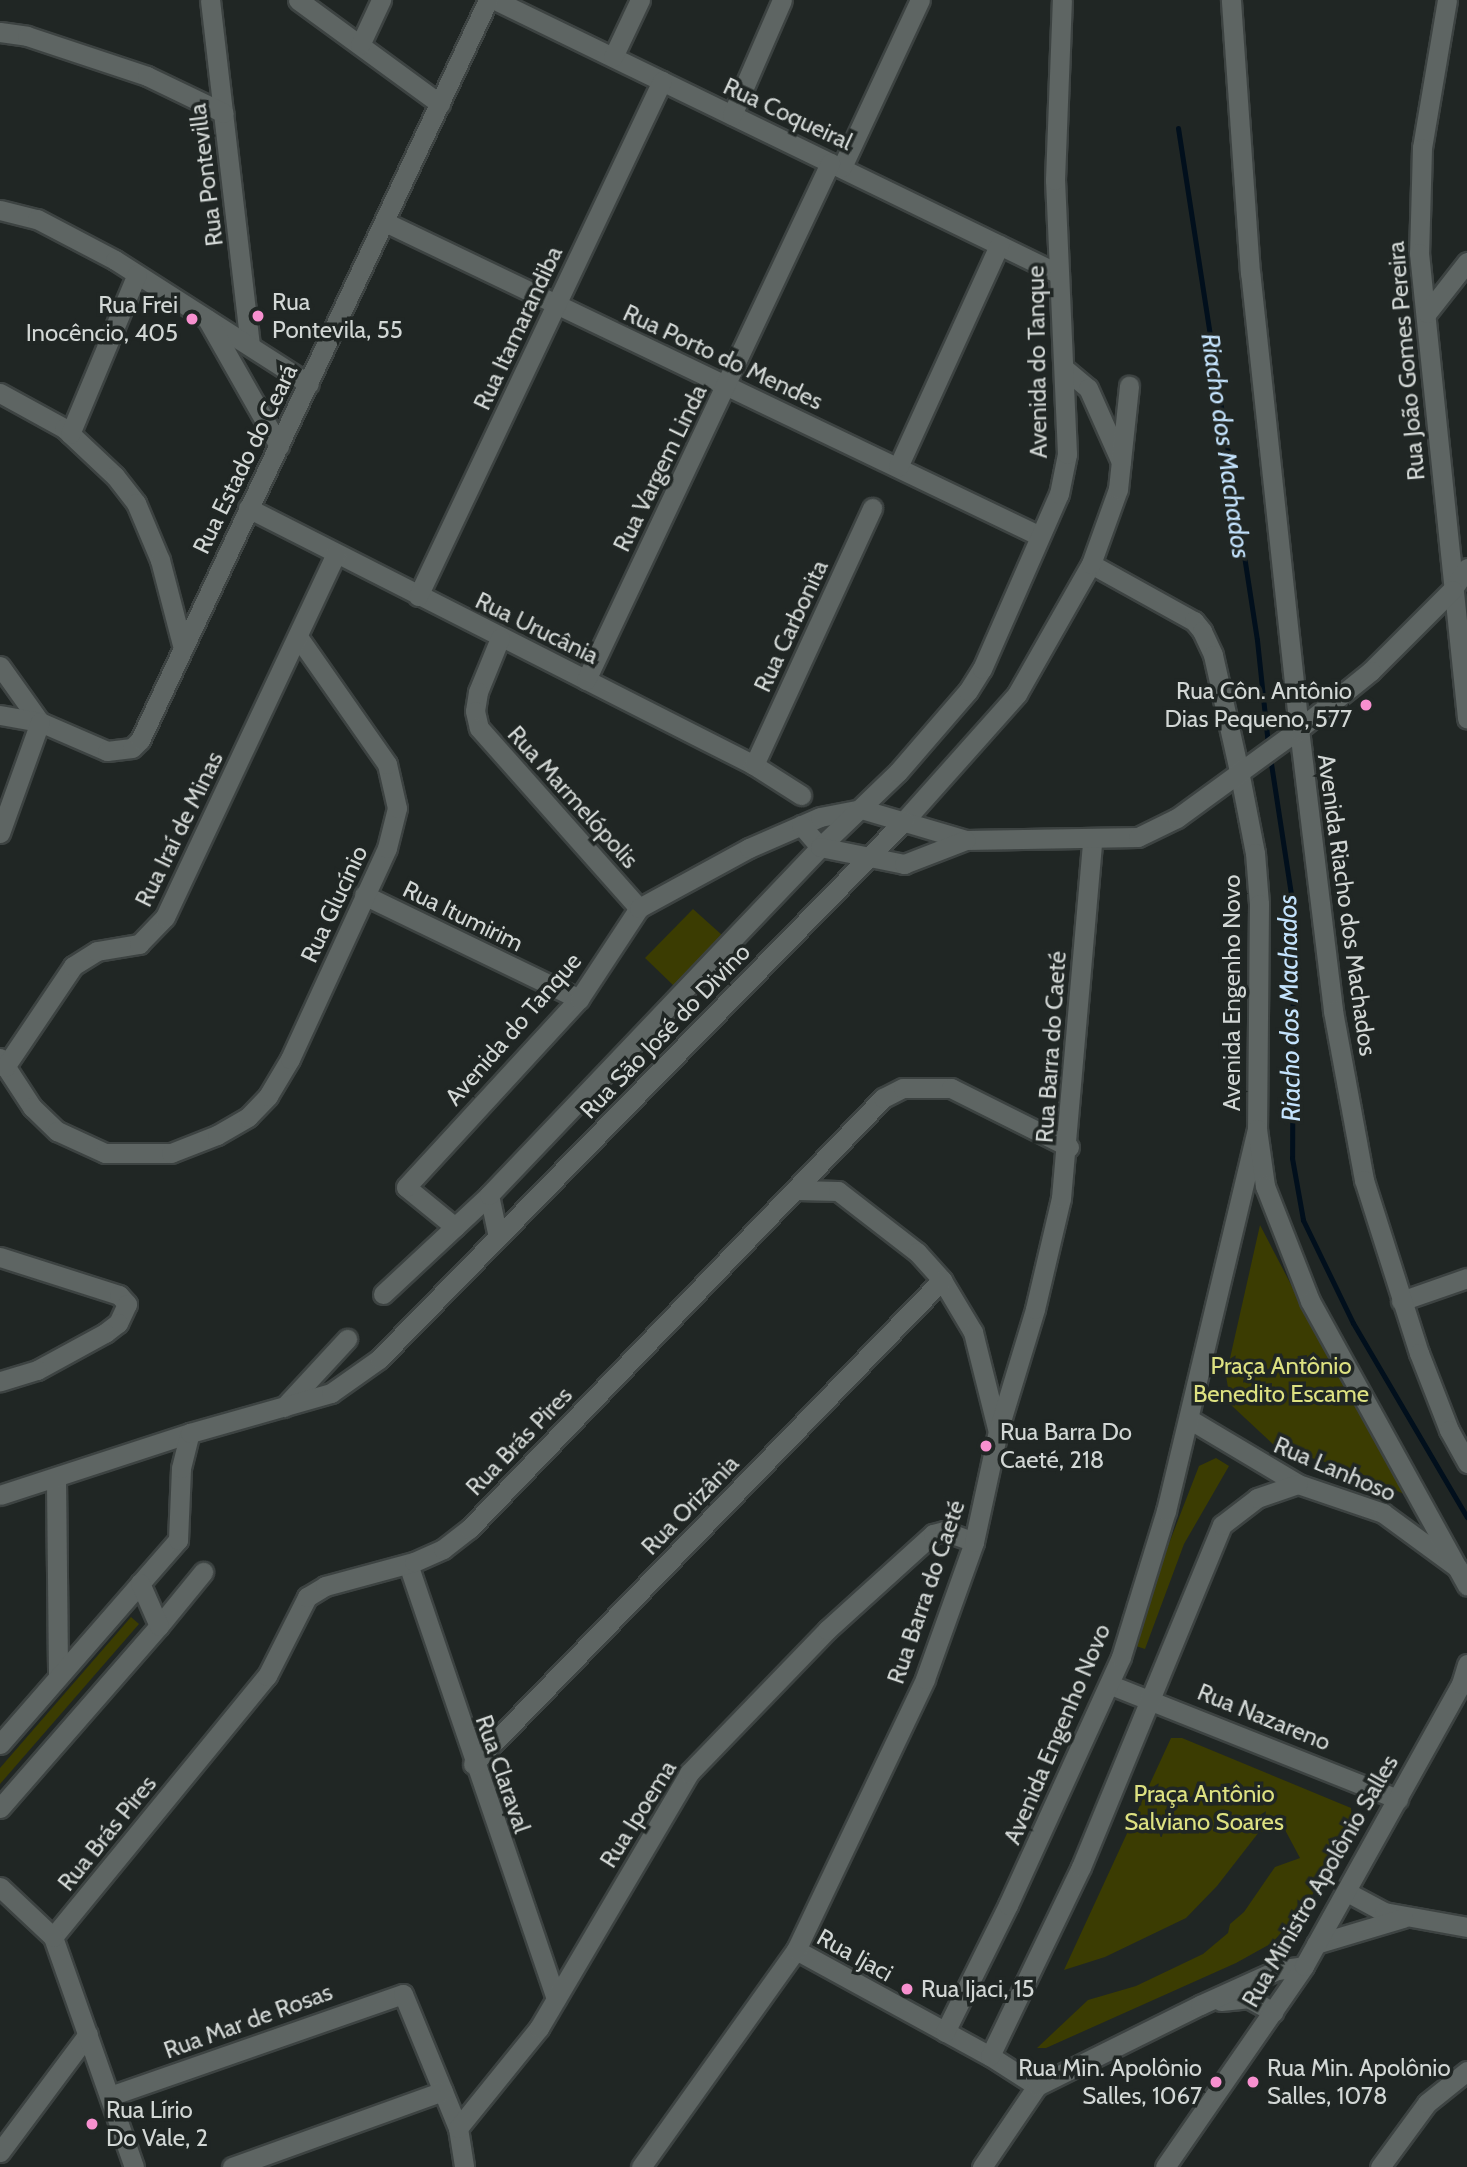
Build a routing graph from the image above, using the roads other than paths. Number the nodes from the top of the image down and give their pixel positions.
1 (210, 0) edge
2 (298, 0) edge
3 (381, 0) edge
4 (488, 0) edge
5 (495, 0) edge
6 (640, 0) edge
7 (782, 0) edge
8 (920, 0) edge
9 (1062, 0) edge
10 (1231, 0) edge
11 (1447, 0) edge
12 (0, 32) edge
13 (360, 45) junction
14 (613, 57) junction
15 (662, 81) junction
16 (440, 104) junction
17 (224, 113) junction
18 (732, 115) junction
19 (836, 165) junction
20 (0, 210) edge
21 (386, 222) junction
22 (999, 245) junction
23 (1467, 262) edge
24 (137, 274) junction
25 (1059, 274) junction
26 (556, 304) junction
27 (1427, 313) junction
28 (206, 318) junction
29 (250, 344) junction
30 (1065, 369) junction
31 (309, 384) junction
32 (1129, 386) dead end
33 (727, 387) junction
34 (0, 393) edge
35 (71, 434) junction
36 (279, 446) junction
37 (1121, 462) junction
38 (898, 467) junction
39 (248, 508) junction
40 (872, 508) dead end
41 (1040, 536) junction
42 (336, 554) junction
43 (1091, 564) junction
44 (1467, 568) edge
45 (1452, 590) junction
46 (418, 596) junction
47 (298, 637) junction
48 (500, 638) junction
49 (183, 648) junction
50 (0, 666) edge
51 (586, 680) junction
52 (0, 715) edge
53 (1467, 719) edge
54 (40, 722) junction
55 (1299, 729) junction
56 (754, 765) junction
57 (1243, 773) junction
58 (801, 795) dead end
59 (861, 809) junction
60 (904, 821) junction
61 (801, 825) junction
62 (0, 832) edge
63 (966, 840) junction
64 (1092, 841) junction
65 (820, 847) junction
66 (867, 859) junction
67 (364, 895) junction
68 (639, 908) junction
69 (579, 999) junction
70 (3, 1063) edge
71 (1257, 1129) junction
72 (847, 1136) junction
73 (1069, 1147) junction
74 (797, 1190) junction
75 (838, 1191) junction
76 (489, 1195) junction
77 (455, 1227) junction
78 (498, 1237) junction
79 (0, 1257) edge
80 (1467, 1278) edge
81 (942, 1280) junction
82 (383, 1294) dead end
83 (1401, 1301) junction
84 (347, 1339) dead end
85 (985, 1369) junction
86 (1014, 1380) junction
87 (0, 1381) edge
88 (284, 1407) junction
89 (1189, 1419) junction
90 (998, 1431) junction
91 (190, 1433) junction
92 (1467, 1463) edge
93 (56, 1479) junction
94 (1298, 1484) junction
95 (0, 1495) edge
96 (974, 1542) junction
97 (408, 1564) junction
98 (203, 1572) dead end
99 (1462, 1577) edge
100 (140, 1583) junction
101 (159, 1626) junction
102 (1467, 1664) edge
103 (58, 1677) junction
104 (1464, 1683) edge
105 (1111, 1685) junction
106 (1149, 1697) junction
107 (0, 1744) edge
108 (474, 1764) junction
109 (1398, 1799) junction
110 (0, 1808) edge
111 (0, 1887) edge
112 (1347, 1892) junction
113 (1408, 1917) junction
114 (1467, 1927) edge
115 (53, 1937) junction
116 (1316, 1944) junction
117 (796, 1950) junction
118 (1304, 1966) junction
119 (556, 1999) junction
120 (1200, 2004) junction
121 (1273, 2012) junction
122 (945, 2032) junction
123 (88, 2035) junction
124 (990, 2056) junction
125 (1467, 2071) edge
126 (1037, 2086) junction
127 (443, 2091) junction
128 (110, 2096) junction
129 (458, 2128) junction
130 (0, 2152) edge
131 (134, 2167) edge
132 (232, 2167) edge
133 (464, 2167) edge
134 (641, 2167) edge
135 (982, 2167) edge
136 (1165, 2167) edge
137 (1380, 2167) edge

1 - 17 street, Rua Pontevilla
2 - 13 street
3 - 13 street
4 - 16 street, Rua Estado do Ceará
5 - 14 street, Rua Coqueiral
6 - 14 street
7 - 18 street
8 - 19 street, Rua Vargem Linda
9 - 25 street, Avenida do Tanque
10 - 55 street, Avenida Riacho dos Machados
11 - 27 street, Rua João Gomes Pereira
12 - 17 street
13 - 16 street
14 - 15 street, Rua Coqueiral
15 - 18 street, Rua Coqueiral
15 - 26 street, Rua Itamarandiba
16 - 21 street, Rua Estado do Ceará
17 - 29 street, Rua Pontevilla
18 - 19 street, Rua Coqueiral
19 - 22 street, Rua Coqueiral
19 - 33 street, Rua Vargem Linda
20 - 24 street
21 - 26 street, Rua Porto do Mendes
21 - 31 street, Rua Estado do Ceará
22 - 25 street, Rua Coqueiral
22 - 38 street
23 - 27 street
24 - 28 street
24 - 35 street
25 - 30 street, Avenida do Tanque
26 - 33 street, Rua Porto do Mendes
26 - 46 street, Rua Itamarandiba
27 - 45 street, Rua João Gomes Pereira
28 - 29 street
28 - 36 street
29 - 31 street
30 - 37 street
30 - 41 street, Avenida do Tanque
31 - 36 street, Rua Estado do Ceará
32 - 37 street
33 - 38 street, Rua Porto do Mendes
33 - 51 street, Rua Vargem Linda
34 - 35 street
35 - 49 street
36 - 39 street, Rua Estado do Ceará
37 - 43 street
38 - 41 street, Rua Porto do Mendes
39 - 42 street, Rua Urucânia
39 - 49 street, Rua Estado do Ceará
40 - 56 street, Rua Carbonita
41 - 59 street, Avenida do Tanque
42 - 46 street, Rua Urucânia
42 - 47 street, Rua Iraí de Minas
43 - 57 street, Avenida Engenho Novo
43 - 60 street
44 - 45 street
45 - 53 street, Rua João Gomes Pereira
45 - 55 street
46 - 48 street, Rua Urucânia
47 - 67 street, Rua Glucínio
47 - 70 street, Rua Iraí de Minas
48 - 51 street, Rua Urucânia
48 - 68 street, Rua Marmelópolis
49 - 54 street, Rua Estado do Ceará
50 - 54 street
51 - 56 street, Rua Urucânia
52 - 54 street
54 - 62 street
55 - 57 street
55 - 83 street, Avenida Riacho dos Machados
56 - 58 street, Rua Urucânia
57 - 64 street
57 - 71 street, Avenida Engenho Novo
59 - 60 street
59 - 61 street, Avenida do Tanque
59 - 65 street, Rua São José do Divino
60 - 63 street
60 - 66 street, Rua São José do Divino
61 - 65 street
61 - 68 street, Avenida do Tanque
63 - 64 street
63 - 66 street
64 - 73 street, Rua Barra do Caeté
65 - 66 street
65 - 76 street, Rua São José do Divino
66 - 78 street, Rua São José do Divino
67 - 69 street, Rua Itumirim
67 - 70 street, Rua Glucínio
68 - 69 street, Avenida do Tanque
69 - 77 street, Avenida do Tanque
71 - 89 street, Avenida Engenho Novo
71 - 99 street
72 - 73 street, Rua Brás Pires
72 - 74 street, Rua Brás Pires
72 - 75 street
73 - 86 street, Rua Barra do Caeté
74 - 75 street
74 - 97 street, Rua Brás Pires
75 - 81 street
76 - 77 street, Rua São José do Divino
76 - 78 street
77 - 82 street, Rua São José do Divino
78 - 88 street, Rua São José do Divino
79 - 87 street
80 - 83 street
81 - 85 street
81 - 108 street, Rua Orizânia
83 - 92 street, Avenida Riacho dos Machados
84 - 88 street
85 - 86 street
85 - 90 street
86 - 90 street, Rua Barra do Caeté
88 - 91 street, Rua São José do Divino
89 - 94 street, Rua Lanhoso
89 - 105 street, Avenida Engenho Novo
90 - 96 street, Rua Barra do Caeté
91 - 93 street, Rua São José do Divino
91 - 100 street
93 - 95 street, Rua São José do Divino
93 - 103 street
94 - 99 street, Rua Lanhoso
94 - 106 street
96 - 117 street, Rua Barra do Caeté
96 - 119 street, Rua Ipoema
97 - 108 street, Rua Claraval
97 - 115 street, Rua Brás Pires
98 - 101 street
100 - 101 street
100 - 103 street
101 - 110 street
102 - 104 street, Rua Ministro Apolônio Salles
103 - 107 street
104 - 109 street, Rua Ministro Apolônio Salles
105 - 106 street, Rua Nazareno
105 - 122 street, Avenida Engenho Novo
106 - 109 street, Rua Nazareno
106 - 124 street
108 - 119 street, Rua Claraval
109 - 112 street, Rua Ministro Apolônio Salles
111 - 115 street
112 - 113 street
112 - 116 street, Rua Ministro Apolônio Salles
113 - 114 street
113 - 116 street
115 - 123 street
116 - 118 street, Rua Ministro Apolônio Salles
117 - 122 street, Rua Ijaci
117 - 134 street, Rua Barra do Caeté
118 - 120 street
118 - 121 street, Rua Ministro Apolônio Salles
119 - 129 street, Rua Ipoema
120 - 121 street
120 - 126 street
121 - 136 street, Rua Ministro Apolônio Salles
122 - 124 street, Rua Ijaci
123 - 128 street
123 - 130 street
124 - 126 street, Rua Ijaci
125 - 137 street
126 - 135 street
127 - 128 street, Rua Mar de Rosas
127 - 129 street
127 - 132 street
128 - 131 street
129 - 133 street

